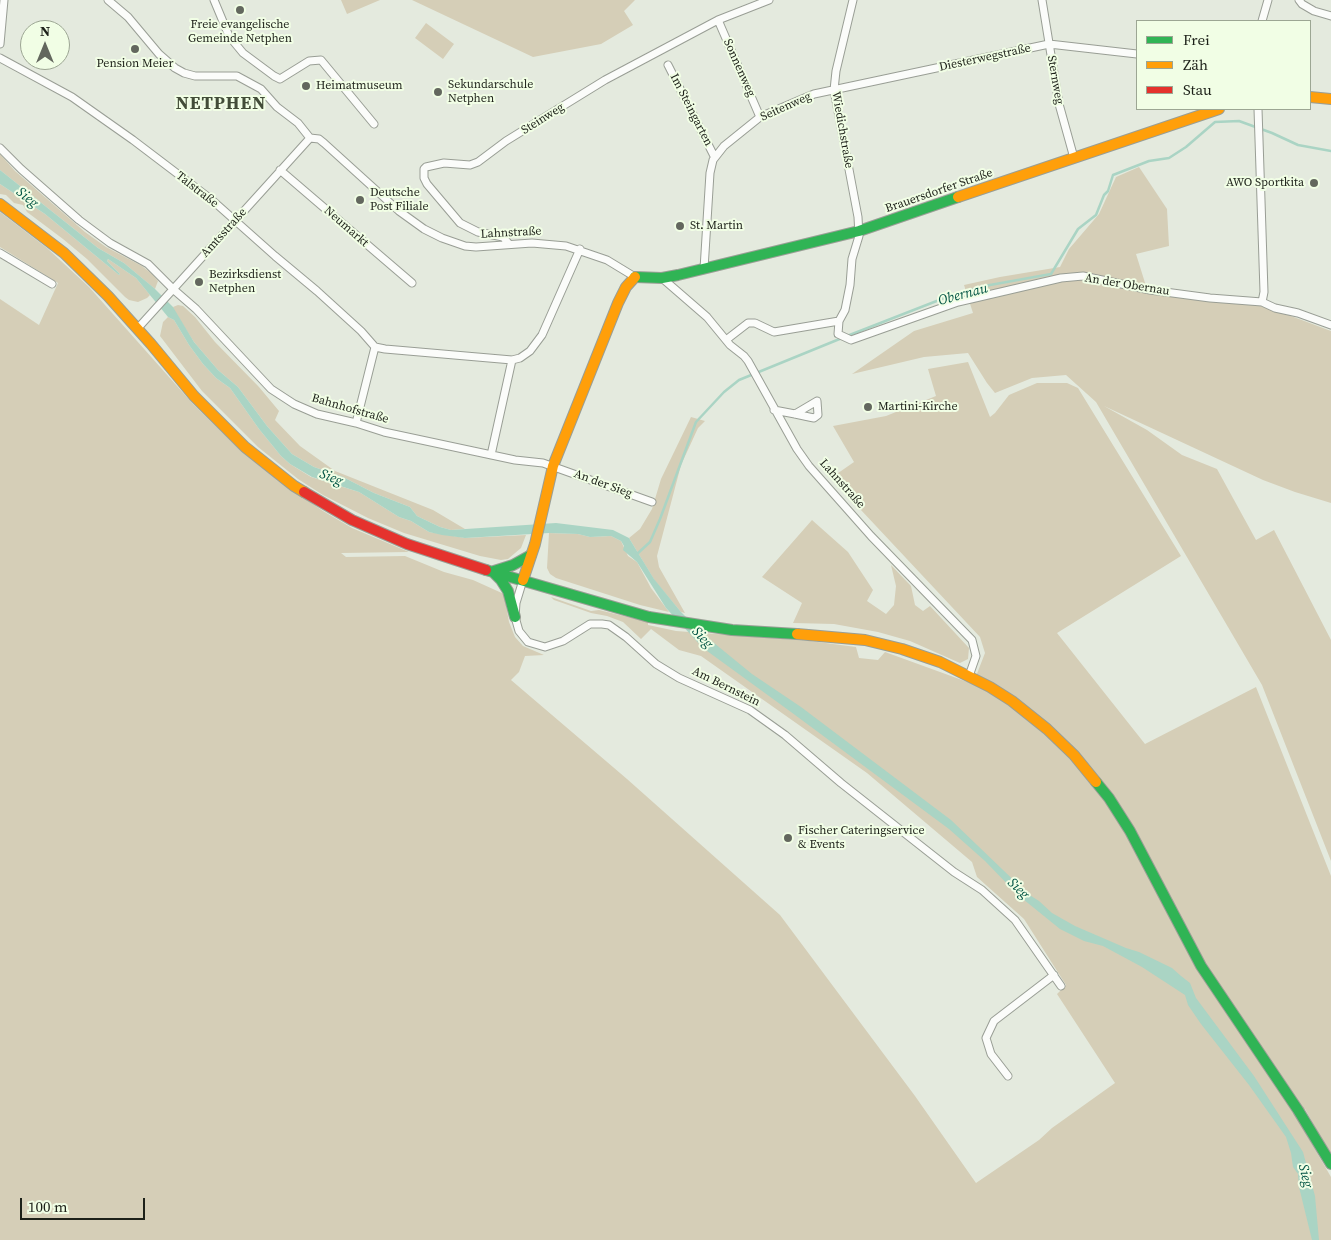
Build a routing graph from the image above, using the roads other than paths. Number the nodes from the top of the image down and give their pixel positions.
1 (108, 0) edge
2 (214, 0) edge
3 (769, 0) edge
4 (853, 0) edge
5 (1042, 0) edge
6 (1268, 0) edge
7 (1299, 0) edge
8 (2, 2) edge
9 (1331, 16) edge
10 (717, 20) junction
11 (1262, 20) edge
12 (0, 44) edge
13 (1049, 44) junction
14 (1136, 54) edge
15 (0, 58) edge
16 (668, 65) dead end
17 (834, 90) junction
18 (1311, 97) edge
19 (1331, 99) edge
20 (1216, 110) edge
21 (1258, 110) edge
22 (760, 117) junction
23 (374, 124) dead end
24 (310, 138) junction
25 (0, 148) edge
26 (714, 156) junction
27 (1074, 158) junction
28 (280, 170) junction
29 (0, 204) edge
30 (236, 220) junction
31 (859, 231) junction
32 (509, 244) junction
33 (580, 249) junction
34 (0, 253) edge
35 (704, 269) junction
36 (635, 277) junction
37 (662, 278) junction
38 (412, 283) dead end
39 (52, 284) dead end
40 (171, 292) junction
41 (1262, 302) junction
42 (838, 321) junction
43 (1331, 325) edge
44 (138, 328) junction
45 (726, 340) junction
46 (375, 347) junction
47 (512, 360) junction
48 (774, 410) junction
49 (795, 414) dead end
50 (356, 423) junction
51 (491, 455) junction
52 (553, 466) junction
53 (652, 502) dead end
54 (532, 555) junction
55 (492, 571) junction
56 (523, 580) junction
57 (515, 616) junction
58 (968, 676) junction
59 (1054, 975) junction
60 (1062, 986) dead end
61 (1008, 1076) dead end
62 (1331, 1164) edge

1 - 24 street, Lahnstraße
2 - 23 street
3 - 10 street, Steinweg
4 - 17 street, Wiedichstraße
5 - 13 street, Sternweg
6 - 11 street
7 - 9 street
8 - 12 street
10 - 22 street, Sonnenweg
10 - 32 street, Steinweg
13 - 14 street, Diesterwegstraße
13 - 17 street, Diesterwegstraße
13 - 27 street, Sternweg
15 - 30 street, Talstraße
16 - 26 street, Im Steingarten
17 - 22 street, Seitenweg
17 - 31 street, Wiedichstraße
18 - 19 main road
20 - 27 main road, Brauersdorfer Straße
21 - 41 street
22 - 26 street, Seitenweg
24 - 28 street, Amtsstraße
24 - 32 street, Lahnstraße
25 - 40 street, Bahnhofstraße
26 - 35 street
27 - 31 main road, Brauersdorfer Straße
28 - 30 street, Amtsstraße
28 - 38 street, Neumarkt
29 - 44 main road
30 - 40 street, Amtsstraße
30 - 46 street, Talstraße
31 - 35 main road, Brauersdorfer Straße
31 - 42 street, An der Obernau
32 - 33 street, Lahnstraße
33 - 36 street, Lahnstraße
33 - 47 street
34 - 39 street
35 - 37 main road, Brauersdorfer Straße
36 - 37 main road, Lahnstraße
36 - 52 main road
37 - 45 street, Lahnstraße
40 - 44 street, Amtsstraße
40 - 50 street, Bahnhofstraße
41 - 42 street, An der Obernau
41 - 43 street, An der Obernau
42 - 45 street
44 - 55 main road
45 - 48 street, Lahnstraße
46 - 47 street
46 - 50 street
47 - 51 street
48 - 49 street
48 - 58 street, Lahnstraße
50 - 51 street, Bahnhofstraße
51 - 52 street, Bahnhofstraße
52 - 53 street, An der Sieg
52 - 54 main road
54 - 55 main road
54 - 56 main road
55 - 56 main road
55 - 57 main road
56 - 57 street
56 - 58 main road
57 - 59 street, Am Bernstein
58 - 62 main road
59 - 60 street, Am Bernstein
59 - 61 street

